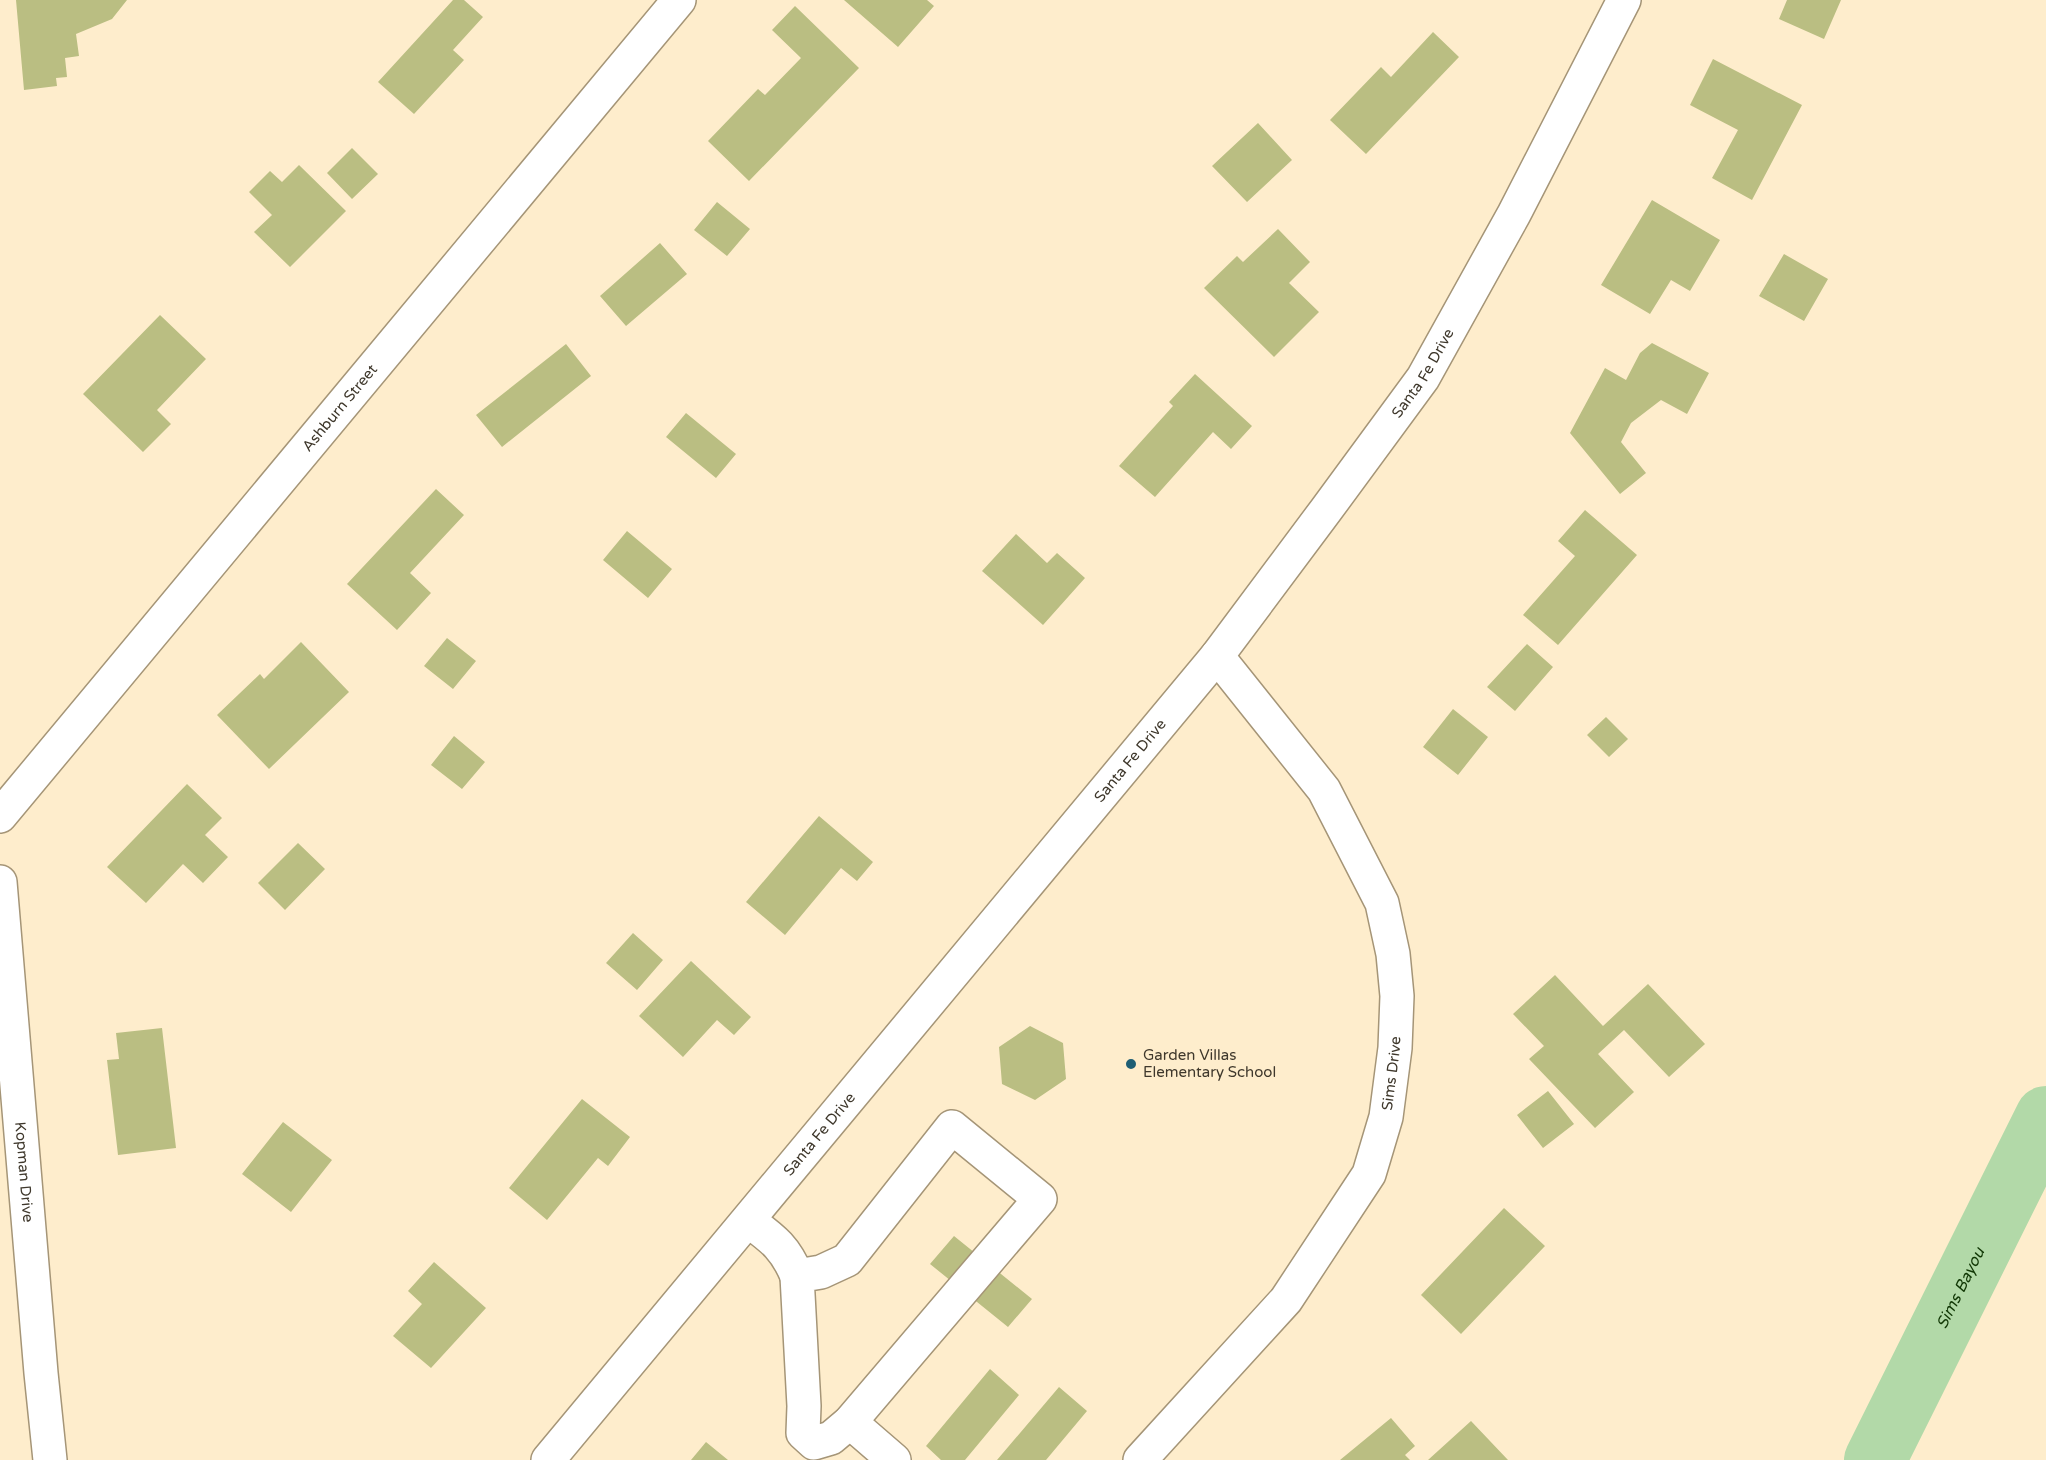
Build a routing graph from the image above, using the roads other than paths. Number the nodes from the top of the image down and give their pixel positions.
1 (679, 0) edge
2 (1624, 0) edge
3 (1217, 656) junction
4 (0, 816) edge
5 (0, 882) edge
6 (749, 1221) junction
7 (797, 1276) junction
8 (850, 1422) junction
9 (50, 1460) edge
10 (548, 1460) edge
11 (894, 1460) edge
12 (1140, 1460) edge

1 - 4 street, Ashburn Street
2 - 3 street, Santa Fe Drive
3 - 6 street, Santa Fe Drive
3 - 12 street, Sims Drive
5 - 9 street, Kopman Drive
6 - 7 street
6 - 10 street, Santa Fe Drive
7 - 8 street
7 - 8 street
8 - 11 street

